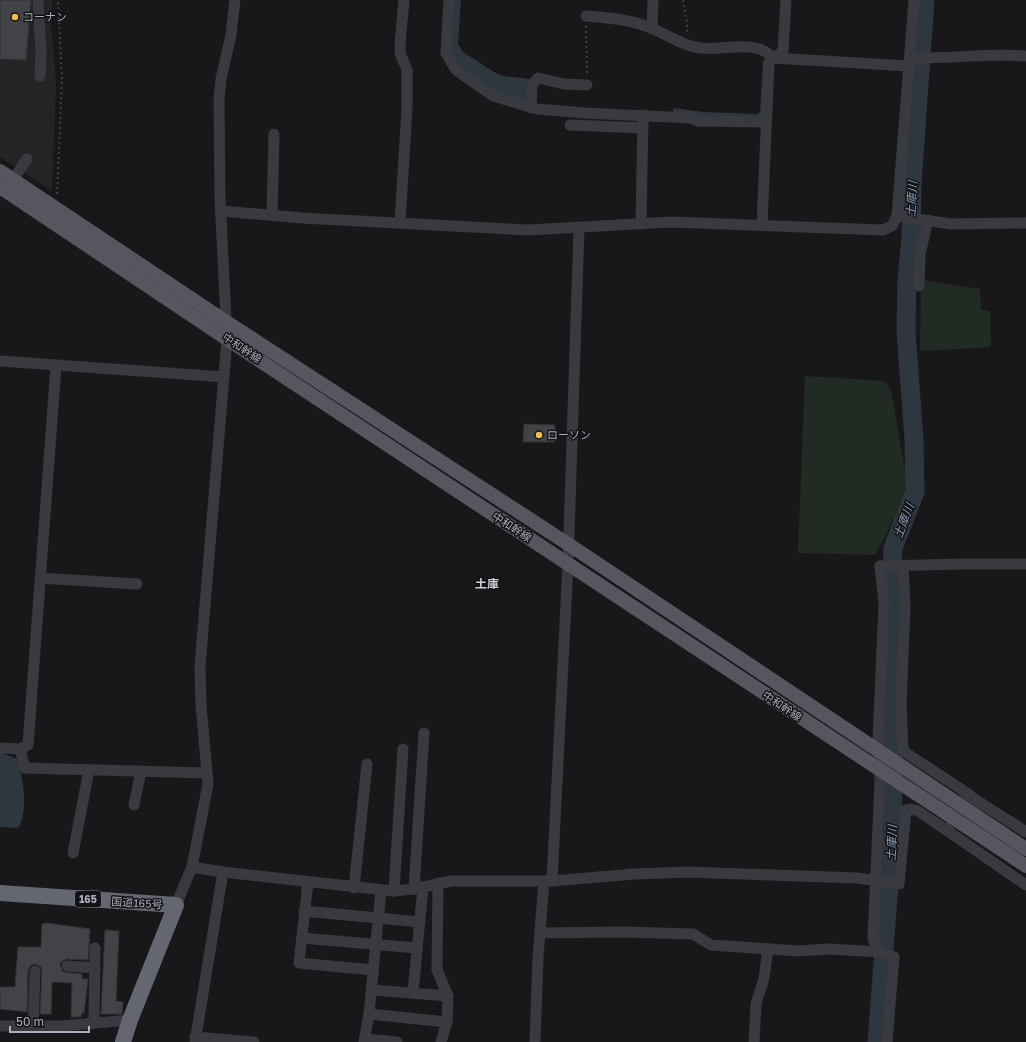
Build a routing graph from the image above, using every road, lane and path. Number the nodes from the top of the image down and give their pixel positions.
1 (38, 0) edge
2 (58, 0) edge
3 (235, 0) edge
4 (404, 0) edge
5 (449, 0) edge
6 (652, 0) edge
7 (683, 0) edge
8 (786, 0) edge
9 (914, 0) edge
10 (586, 16) joint
11 (652, 29) junction
12 (687, 44) junction
13 (1026, 56) edge
14 (773, 58) junction
15 (910, 62) junction
16 (40, 72) dead end
17 (587, 85) joint
18 (531, 108) junction
19 (643, 115) junction
20 (766, 122) junction
21 (570, 126) dead end
22 (643, 128) junction
23 (274, 134) dead end
24 (27, 159) dead end
25 (0, 171) edge
26 (13, 180) junction
27 (0, 187) edge
28 (54, 208) junction
29 (221, 211) junction
30 (272, 215) junction
31 (897, 216) junction
32 (928, 220) junction
33 (400, 222) junction
34 (1026, 223) edge
35 (641, 224) junction
36 (762, 225) junction
37 (580, 229) junction
38 (919, 286) dead end
39 (228, 323) junction
40 (227, 339) junction
41 (0, 361) edge
42 (56, 366) junction
43 (224, 377) junction
44 (568, 544) junction
45 (568, 564) junction
46 (1026, 564) edge
47 (903, 565) junction
48 (40, 578) junction
49 (136, 584) dead end
50 (424, 733) dead end
51 (0, 748) edge
52 (20, 749) junction
53 (403, 749) dead end
54 (881, 754) junction
55 (367, 764) dead end
56 (902, 766) junction
57 (89, 770) junction
58 (141, 771) junction
59 (882, 772) junction
60 (206, 773) junction
61 (970, 795) junction
62 (931, 804) junction
63 (134, 805) dead end
64 (1026, 832) edge
65 (952, 834) junction
66 (1026, 849) edge
67 (73, 853) dead end
68 (1026, 866) edge
69 (192, 867) junction
70 (223, 872) junction
71 (875, 880) junction
72 (548, 881) junction
73 (308, 882) junction
74 (438, 883) junction
75 (1026, 885) edge
76 (354, 888) junction
77 (418, 888) junction
78 (381, 890) junction
79 (394, 891) junction
80 (0, 893) edge
81 (176, 905) junction
82 (304, 911) junction
83 (379, 919) junction
84 (420, 922) junction
85 (540, 933) junction
86 (302, 938) junction
87 (376, 944) junction
88 (95, 948) dead end
89 (417, 948) junction
90 (768, 949) junction
91 (882, 952) junction
92 (67, 966) dead end
93 (95, 968) junction
94 (373, 970) junction
95 (35, 971) dead end
96 (372, 990) junction
97 (414, 993) junction
98 (448, 996) junction
99 (369, 1014) junction
100 (130, 1020) junction
101 (447, 1022) junction
102 (94, 1023) junction
103 (0, 1026) edge
104 (33, 1027) junction
105 (195, 1040) edge
106 (364, 1041) edge
107 (123, 1042) edge
108 (254, 1042) edge
109 (397, 1042) edge
110 (441, 1042) edge
111 (535, 1042) edge
112 (754, 1042) edge
113 (887, 1042) edge

1 - 16 street
2 - 28 path
3 - 29 street
4 - 33 street
5 - 18 street
6 - 11 street
7 - 12 path
8 - 14 street
9 - 15 street
10 - 11 street
10 - 17 path
11 - 12 street
12 - 14 street
13 - 15 street
14 - 15 street
14 - 20 street
15 - 31 street
17 - 18 street
18 - 19 street
19 - 20 street
19 - 22 street
20 - 36 street
21 - 22 street
22 - 35 street
23 - 30 street
24 - 26 street
25 - 26 main road, 中和幹線
26 - 28 main road, 中和幹線
27 - 40 main road, 中和幹線
28 - 39 main road, 中和幹線
29 - 30 street
29 - 39 street
30 - 33 street
31 - 32 street
31 - 36 street
32 - 34 street
32 - 38 street
33 - 37 street
35 - 36 street
35 - 37 street
37 - 44 street
39 - 40 street
39 - 44 main road, 中和幹線
40 - 43 street
40 - 45 main road, 中和幹線
41 - 42 street
42 - 43 street
42 - 48 street
43 - 60 street
44 - 45 street
44 - 54 main road, 中和幹線
45 - 59 main road, 中和幹線
45 - 72 street
46 - 47 street
47 - 54 street
47 - 61 street
48 - 49 street
48 - 52 street
50 - 77 street
51 - 52 street
52 - 57 street
53 - 79 street
54 - 56 main road, 中和幹線
54 - 59 street
55 - 76 street
56 - 61 street
56 - 66 main road, 中和幹線
57 - 58 street
57 - 67 street
58 - 60 street
58 - 63 street
59 - 62 main road, 中和幹線
59 - 71 street
60 - 69 street
61 - 64 street
62 - 65 street
62 - 68 main road, 中和幹線
65 - 71 street
65 - 75 street
69 - 70 street
69 - 81 street
70 - 73 street
70 - 105 street
71 - 72 street
71 - 91 street
72 - 74 street
72 - 85 street
73 - 76 street
73 - 82 street
74 - 77 street
74 - 98 street
76 - 78 street
77 - 79 street
77 - 84 street
78 - 79 street
78 - 83 street
80 - 81 highway, 国道165号 / 165
81 - 100 highway, 国道165号
82 - 83 street
82 - 86 street
83 - 84 street
83 - 87 street
84 - 89 street
85 - 90 street
85 - 111 street
86 - 87 street
86 - 94 street
87 - 89 street
87 - 94 street
88 - 93 street
89 - 97 street
90 - 91 street
90 - 112 street
91 - 113 street
92 - 93 street
93 - 102 street
94 - 96 street
95 - 104 street
96 - 97 street
96 - 99 street
97 - 98 street
98 - 101 street
99 - 101 street
99 - 106 street
100 - 102 street
100 - 107 highway, 国道165号
101 - 110 street
102 - 104 street
103 - 104 street
105 - 108 street
106 - 109 street

